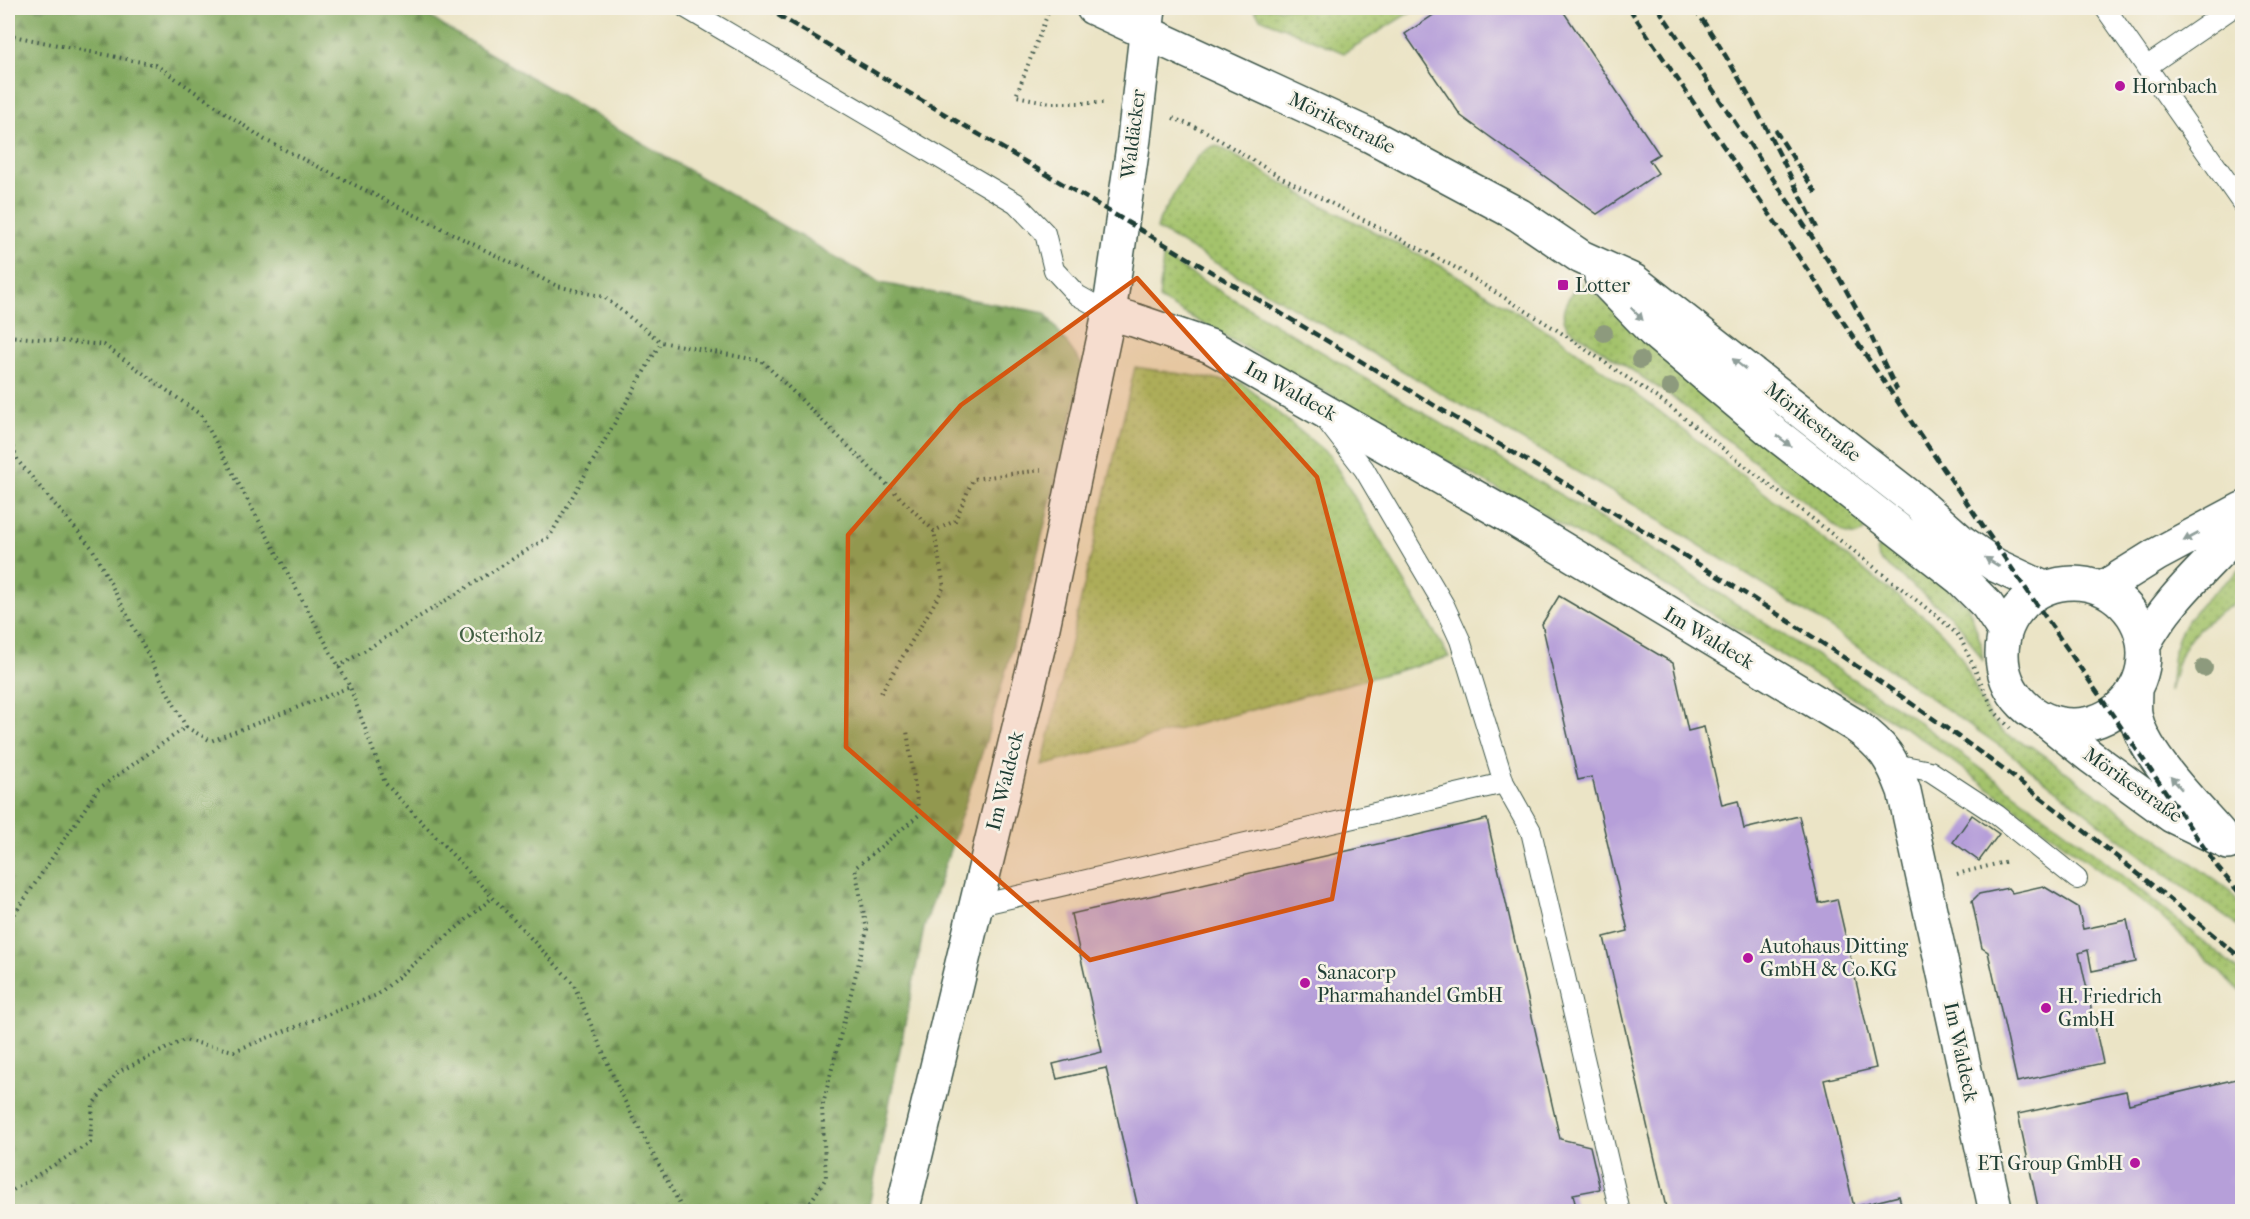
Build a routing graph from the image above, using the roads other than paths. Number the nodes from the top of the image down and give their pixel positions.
1 (686, 8) edge
2 (1093, 8) edge
3 (2105, 8) edge
4 (2232, 8) edge
5 (1147, 20) edge
6 (2146, 66) junction
7 (2242, 203) edge
8 (1581, 257) junction
9 (1117, 261) joint
10 (1109, 313) junction
11 (1313, 403) junction
12 (2242, 509) edge
13 (2242, 527) edge
14 (2044, 588) junction
15 (2103, 588) junction
16 (2005, 632) junction
17 (2144, 644) junction
18 (2135, 690) junction
19 (2044, 719) junction
20 (1894, 764) junction
21 (1504, 783) junction
22 (2235, 849) edge
23 (2077, 879) dead end
24 (975, 906) junction
25 (902, 1212) edge
26 (1620, 1212) edge
27 (1996, 1212) edge

1 - 10 lane
2 - 5 street, Mörikestraße
3 - 6 lane
4 - 6 lane
5 - 8 street, Mörikestraße
5 - 9 street, Waldäcker
6 - 7 lane
14 -> 8 street, Mörikestraße
8 -> 16 street, Mörikestraße
9 - 10 street, Im Waldeck
10 - 11 street, Im Waldeck
10 - 24 street, Im Waldeck
11 - 20 street, Im Waldeck
11 - 21 lane
12 -> 15 street
13 - 17 street
14 - 15 street, Mörikestraße
14 - 16 street, Mörikestraße
15 - 17 street, Mörikestraße
16 - 19 street, Mörikestraße
17 - 18 street, Mörikestraße
18 - 19 street, Mörikestraße
22 -> 18 street, Mörikestraße
19 - 22 street, Mörikestraße
20 - 23 lane
20 - 27 street, Im Waldeck
21 - 24 lane
21 - 26 lane
24 - 25 street, Im Waldeck

